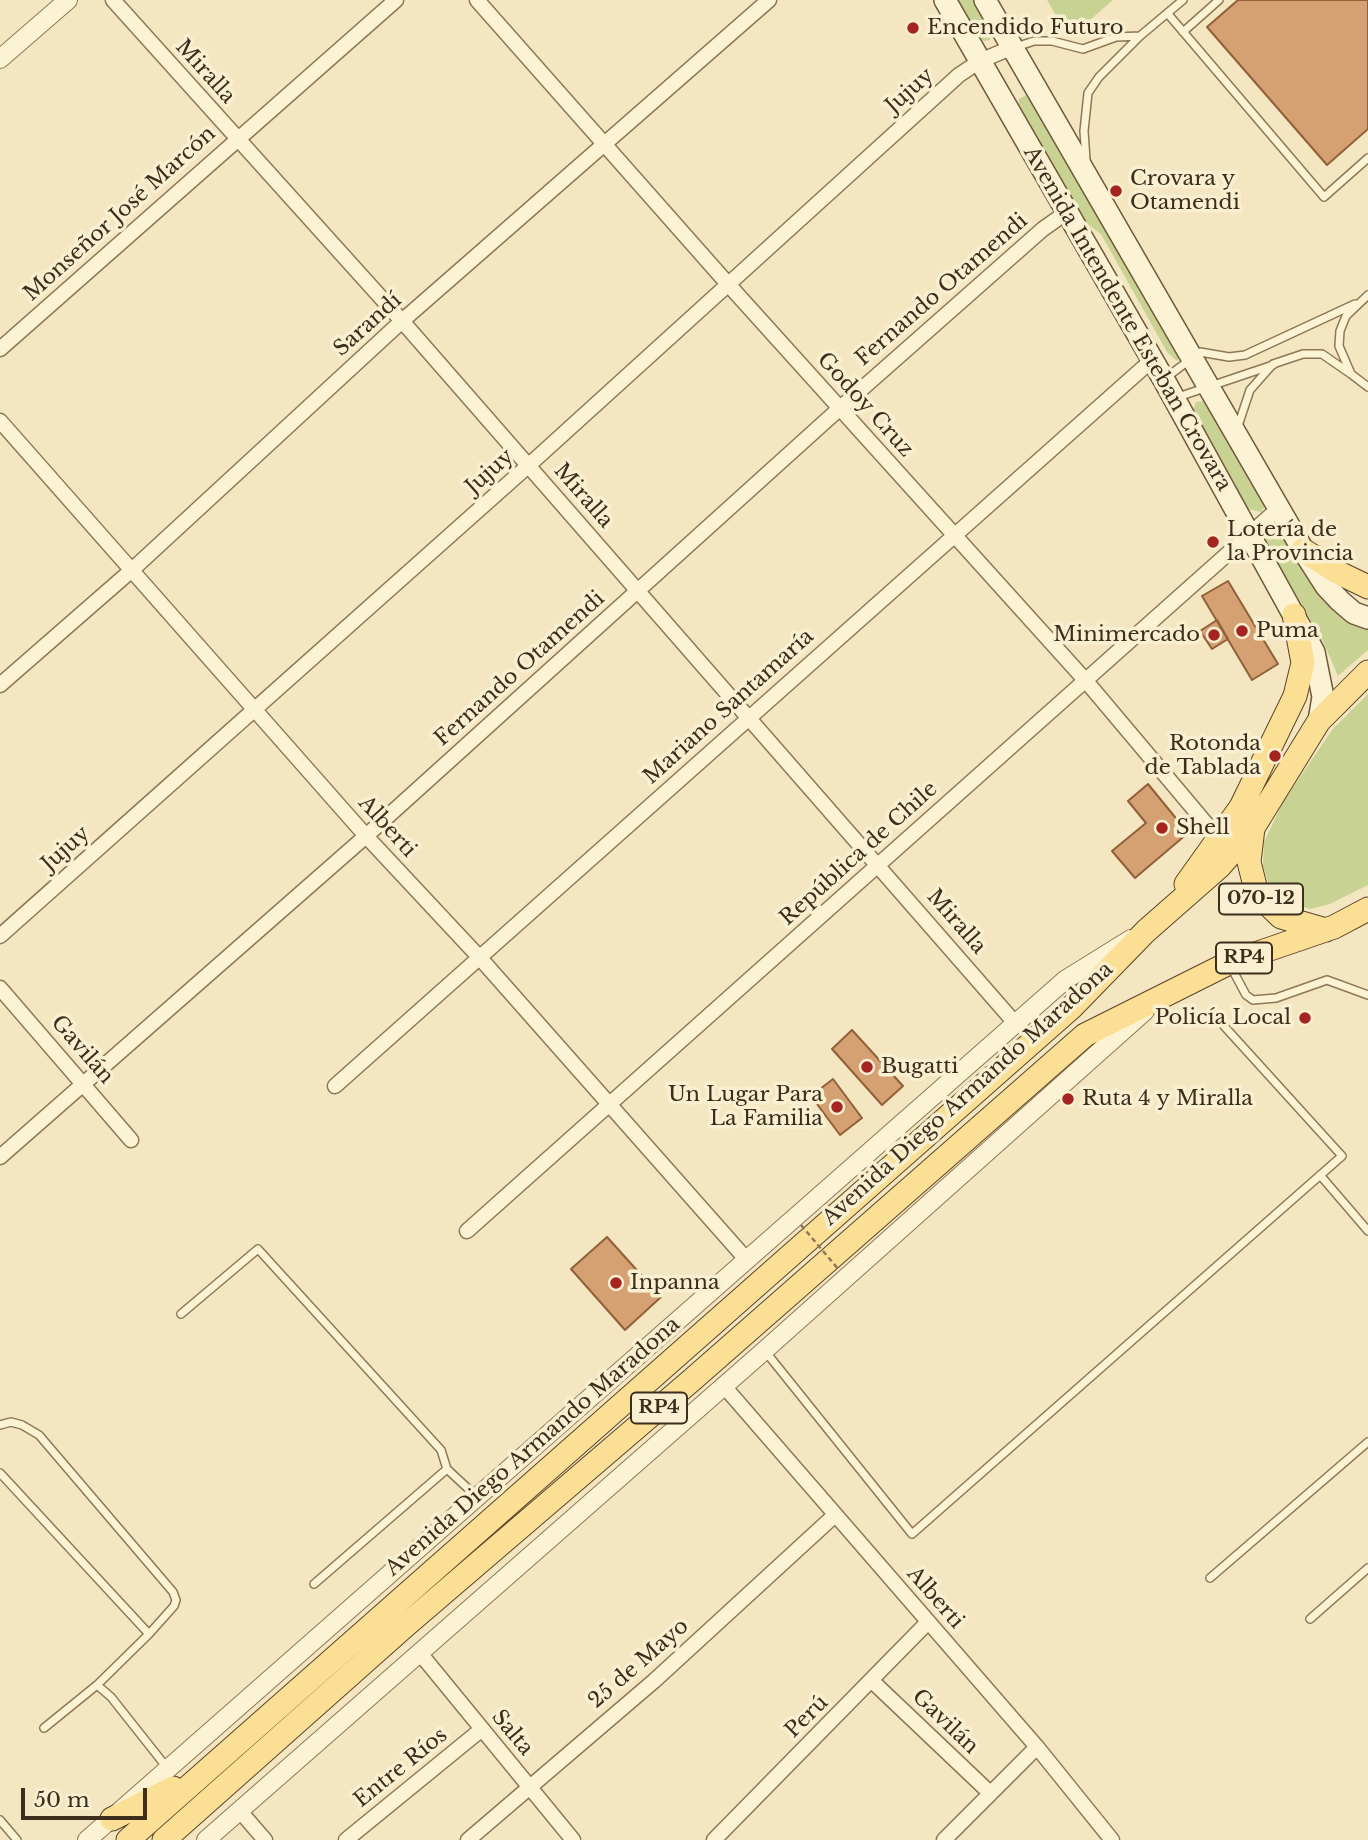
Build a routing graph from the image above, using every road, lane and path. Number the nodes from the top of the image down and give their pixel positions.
1 (68, 0) edge
2 (113, 0) edge
3 (396, 0) edge
4 (477, 0) edge
5 (769, 0) edge
6 (945, 0) edge
7 (985, 0) edge
8 (1183, 0) edge
9 (1219, 0) edge
10 (1168, 14) junction
11 (1183, 32) junction
12 (1140, 36) junction
13 (1013, 47) junction
14 (0, 59) edge
15 (980, 61) junction
16 (237, 138) junction
17 (605, 143) junction
18 (1368, 158) edge
19 (1087, 175) junction
20 (1067, 212) junction
21 (727, 283) junction
22 (1368, 295) edge
23 (1355, 304) junction
24 (402, 321) junction
25 (0, 349) edge
26 (1191, 356) junction
27 (1152, 360) junction
28 (1273, 364) junction
29 (1351, 374) junction
30 (1208, 386) junction
31 (1368, 387) edge
32 (1169, 389) junction
33 (839, 409) junction
34 (0, 421) edge
35 (1236, 433) junction
36 (529, 465) junction
37 (1279, 508) junction
38 (953, 534) junction
39 (1250, 537) junction
40 (1303, 550) junction
41 (132, 569) junction
42 (1368, 587) edge
43 (637, 591) junction
44 (1294, 615) junction
45 (1368, 618) edge
46 (1368, 672) edge
47 (1086, 681) junction
48 (0, 685) edge
49 (255, 707) junction
50 (750, 716) junction
51 (1319, 721) junction
52 (1252, 828) junction
53 (366, 836) junction
54 (1220, 839) junction
55 (879, 864) junction
56 (1365, 913) edge
57 (1152, 925) junction
58 (1326, 930) junction
59 (0, 936) edge
60 (480, 958) junction
61 (1229, 963) junction
62 (0, 988) edge
63 (1164, 993) junction
64 (1368, 995) edge
65 (1015, 1023) junction
66 (1224, 1026) dead end
67 (82, 1082) junction
68 (335, 1086) dead end
69 (609, 1106) junction
70 (131, 1140) dead end
71 (0, 1157) edge
72 (1320, 1175) junction
73 (801, 1224) dead end
74 (467, 1231) dead end
75 (1368, 1231) edge
76 (746, 1259) junction
77 (839, 1269) dead end
78 (181, 1314) dead end
79 (765, 1350) junction
80 (723, 1385) junction
81 (0, 1425) edge
82 (1368, 1443) edge
83 (447, 1469) junction
84 (0, 1473) edge
85 (476, 1496) junction
86 (835, 1515) junction
87 (1368, 1568) edge
88 (1210, 1578) dead end
89 (314, 1584) dead end
90 (1310, 1619) dead end
91 (928, 1622) junction
92 (149, 1634) junction
93 (419, 1652) junction
94 (872, 1681) junction
95 (97, 1685) junction
96 (44, 1728) dead end
97 (482, 1729) junction
98 (1037, 1747) junction
99 (213, 1766) junction
100 (169, 1769) junction
101 (530, 1786) junction
102 (990, 1793) junction
103 (239, 1810) junction
104 (112, 1819) junction
105 (0, 1821) edge
106 (17, 1840) edge
107 (88, 1840) edge
108 (128, 1840) edge
109 (164, 1840) edge
110 (206, 1840) edge
111 (265, 1840) edge
112 (346, 1840) edge
113 (468, 1840) edge
114 (573, 1840) edge
115 (714, 1840) edge
116 (944, 1840) edge
117 (1112, 1840) edge

1 - 14 street
2 - 16 street, Miralla
3 - 16 street, Monseñor José Marcón
4 - 17 street, Godoy Cruz
5 - 17 street, Sarandí
6 - 15 main road, Avenida Intendente Esteban Crovara
7 - 13 main road, Avenida Intendente Esteban Crovara
8 - 10 lane
9 - 11 lane
10 - 11 lane
10 - 12 lane
11 - 18 lane
12 - 13 lane
12 - 19 lane
13 - 15 street, Jujuy
13 - 19 main road, Avenida Intendente Esteban Crovara
15 - 20 main road, Avenida Intendente Esteban Crovara
15 - 21 street, Jujuy
16 - 24 street, Miralla
16 - 25 street, Monseñor José Marcón
17 - 21 street, Godoy Cruz
17 - 24 street, Sarandí
19 - 26 main road, Avenida Intendente Esteban Crovara
20 - 27 main road, Avenida Intendente Esteban Crovara
20 - 33 street, Fernando Otamendi
21 - 33 street, Godoy Cruz
21 - 36 street, Jujuy
22 - 23 lane
23 - 26 lane
23 - 29 lane
24 - 36 street, Miralla
24 - 41 street, Sarandí
26 - 30 main road, Avenida Intendente Esteban Crovara
26 - 32 lane
27 - 32 main road, Avenida Intendente Esteban Crovara
27 - 38 street, Mariano Santamaría
28 - 29 lane
28 - 30 lane
28 - 35 lane
29 - 31 lane
30 - 32 lane
30 - 35 main road, Avenida Intendente Esteban Crovara
32 - 39 main road, Avenida Intendente Esteban Crovara
33 - 38 street, Godoy Cruz
33 - 43 street, Fernando Otamendi
34 - 41 street, Alberti
35 - 37 main road, Avenida Intendente Esteban Crovara
36 - 43 street, Miralla
36 - 49 street, Jujuy
37 - 39 street, República de Chile
37 - 40 main road, Avenida Intendente Esteban Crovara
38 - 47 street, Godoy Cruz
38 - 50 street, Mariano Santamaría
39 - 44 main road, Avenida Intendente Esteban Crovara
39 - 47 street, República de Chile
40 - 42 main road
40 - 45 main road, Avenida Intendente Esteban Crovara
41 - 48 street, Sarandí
41 - 49 street, Alberti
43 - 50 street, Miralla
43 - 53 street, Fernando Otamendi
44 - 51 main road, Avenida Intendente Esteban Crovara
44 - 54 main road
46 - 51 main road, RP4
47 - 54 street, Godoy Cruz
47 - 55 street, República de Chile
49 - 53 street, Alberti
49 - 59 street, Jujuy
50 - 55 street, Miralla
50 - 60 street, Mariano Santamaría
51 - 52 main road, RP4
52 - 57 main road, Avenida Diego Armando Maradona / RP4
52 - 58 main road, 070-12
53 - 60 street, Alberti
53 - 67 street, Fernando Otamendi
54 - 57 main road
55 - 65 street, Miralla
55 - 69 street, República de Chile
56 - 58 main road, RP4
57 - 65 street, Avenida Diego Armando Maradona
57 - 99 main road, Avenida Diego Armando Maradona / RP4
58 - 61 main road, Avenida Diego Armando Maradona / RP4
60 - 68 street, Mariano Santamaría
60 - 69 street, Alberti
61 - 63 main road, Avenida Diego Armando Maradona / RP4
61 - 64 lane
62 - 67 street, Gavilán
63 - 79 street, Avenida Diego Armando Maradona
63 - 109 main road, Avenida Diego Armando Maradona / RP4
65 - 76 street, Avenida Diego Armando Maradona
66 - 72 lane
67 - 70 street, Gavilán
67 - 71 street, Fernando Otamendi
69 - 74 street, República de Chile
69 - 76 street, Alberti
72 - 75 lane
72 - 79 lane
73 - 77 path, bridge
76 - 85 street, Avenida Diego Armando Maradona
78 - 83 lane
79 - 80 street, Avenida Diego Armando Maradona
80 - 86 street, Alberti
80 - 93 street, Avenida Diego Armando Maradona
81 - 92 lane
82 - 88 lane
83 - 85 lane
83 - 89 lane
84 - 92 lane
85 - 100 street, Avenida Diego Armando Maradona
86 - 91 street, Alberti
86 - 101 street, 25 de Mayo
87 - 90 lane
91 - 94 street, Perú
91 - 98 street, Alberti
92 - 95 lane
93 - 97 street, Salta
93 - 103 street, Avenida Diego Armando Maradona
94 - 102 street, Gavilán
94 - 115 street, Perú
95 - 96 lane
95 - 100 lane
97 - 101 street, Salta
97 - 112 street, Entre Ríos
98 - 102 street
98 - 117 street, Alberti
99 - 104 main road
99 - 108 main road, Avenida Diego Armando Maradona / RP4
100 - 104 street, Avenida Diego Armando Maradona
101 - 113 street, 25 de Mayo
101 - 114 street, Salta
102 - 116 street
103 - 110 street, Avenida Diego Armando Maradona
103 - 111 street
104 - 107 street, Avenida Diego Armando Maradona
105 - 106 lane

